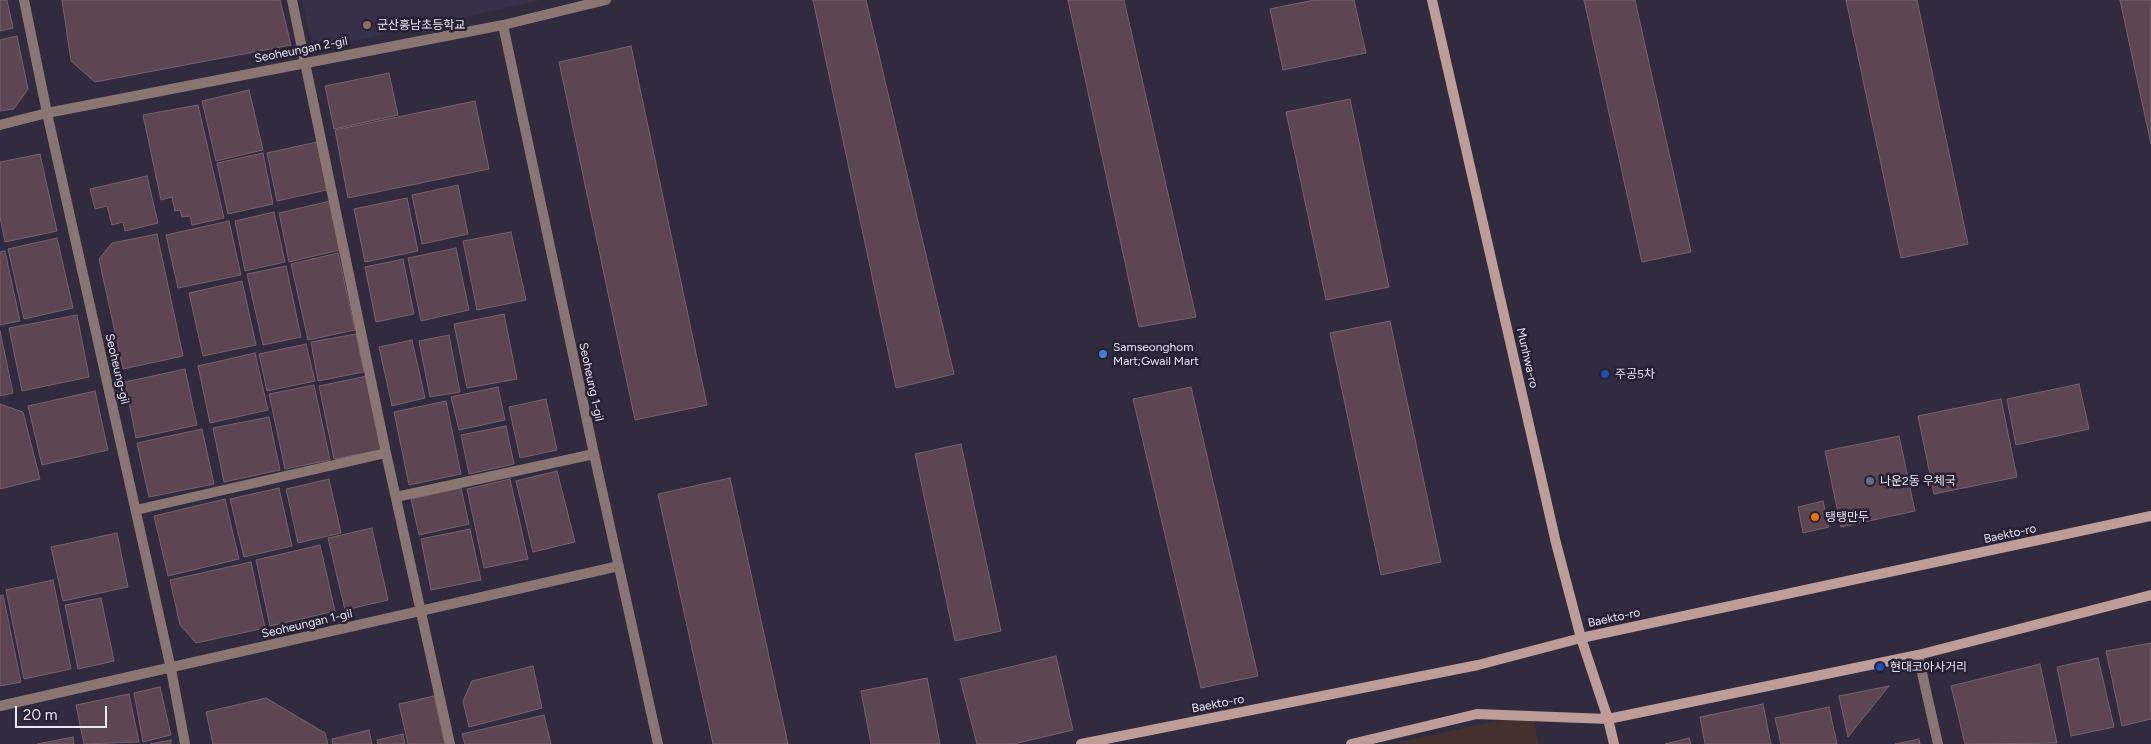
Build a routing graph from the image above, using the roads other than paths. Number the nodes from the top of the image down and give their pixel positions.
1 (24, 0) edge
2 (292, 0) edge
3 (606, 0) edge
4 (1432, 0) edge
5 (503, 25) junction
6 (306, 62) junction
7 (47, 113) junction
8 (0, 125) edge
9 (386, 453) junction
10 (594, 454) junction
11 (396, 497) junction
12 (136, 510) junction
13 (2151, 516) edge
14 (619, 566) junction
15 (2151, 596) edge
16 (420, 611) junction
17 (1581, 638) junction
18 (1918, 655) junction
19 (171, 668) junction
20 (0, 706) edge
21 (1608, 719) junction
22 (185, 744) edge
23 (450, 744) edge
24 (658, 744) edge
25 (1081, 744) edge
26 (1351, 744) edge
27 (1614, 744) edge
28 (1938, 744) edge

1 - 7 street, Seoheung-gil
2 - 6 street
3 - 5 street, Seoheungan 2-gil
4 - 17 street, Munhwa-ro
5 - 6 street, Seoheungan 2-gil
5 - 10 street, Seoheung 1-gil
6 - 7 street, Seoheungan 2-gil
6 - 9 street
7 - 8 street, Seoheungan 2-gil
7 - 12 street, Seoheung-gil
9 - 11 street
9 - 12 street
10 - 11 street
10 - 14 street, Seoheung 1-gil
11 - 16 street
12 - 19 street, Seoheung-gil
13 - 17 street, Baekto-ro
14 - 16 street, Seoheungan 1-gil
14 - 24 street, Seoheung 1-gil
15 - 18 street
16 - 19 street, Seoheungan 1-gil
16 - 23 street
17 - 21 street, Munhwa-ro
17 - 25 street, Baekto-ro
18 - 21 street
18 - 28 street
19 - 20 street, Seoheungan 1-gil
19 - 22 street, Seoheung-gil
21 - 26 street
21 - 27 street, Munhwa-ro

